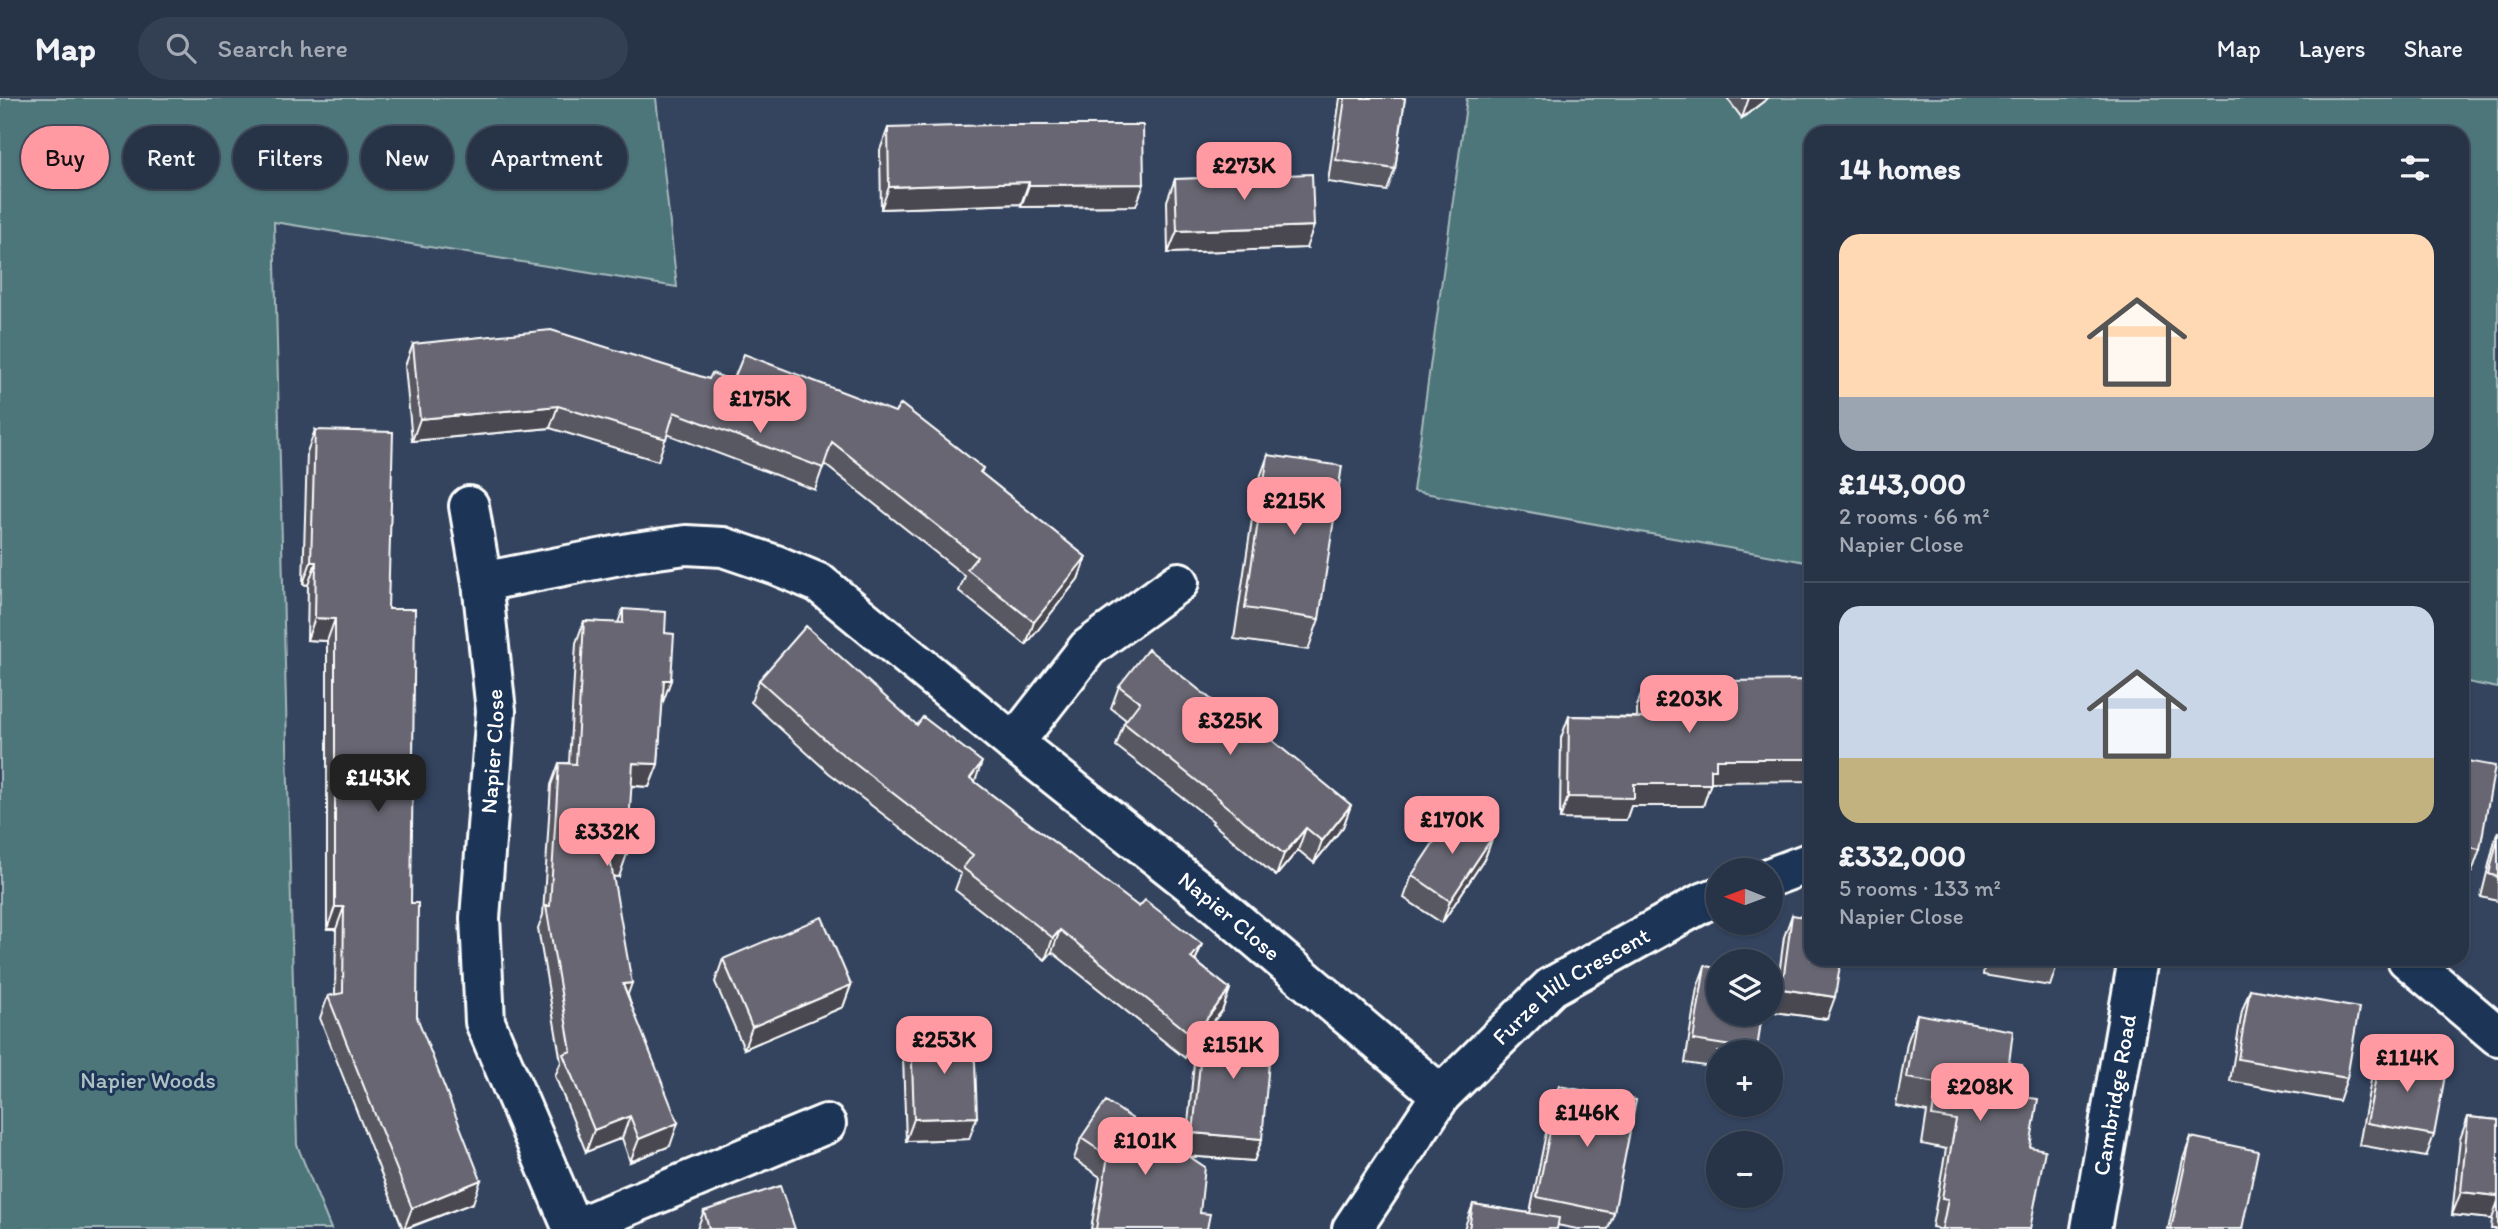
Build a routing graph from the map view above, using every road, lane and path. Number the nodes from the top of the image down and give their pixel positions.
1 (469, 506) dead end
2 (482, 582) junction
3 (1178, 582) dead end
4 (1014, 743) junction
5 (1804, 865) edge
6 (1783, 872) edge
7 (1706, 902) edge
8 (2137, 966) edge
9 (2415, 966) edge
10 (2498, 1037) edge
11 (1441, 1095) junction
12 (826, 1124) dead end
13 (572, 1229) edge
14 (1352, 1229) edge
15 (2091, 1229) edge

1 - 2 street
2 - 4 street, Napier Close
2 - 13 street, Napier Close
3 - 4 street
4 - 11 street, Napier Close
5 - 6 street
7 - 11 street, Furze Hill Crescent
8 - 15 street, Cambridge Road
9 - 10 street
11 - 14 street, Furze Hill Crescent
12 - 13 street, Napier Close

